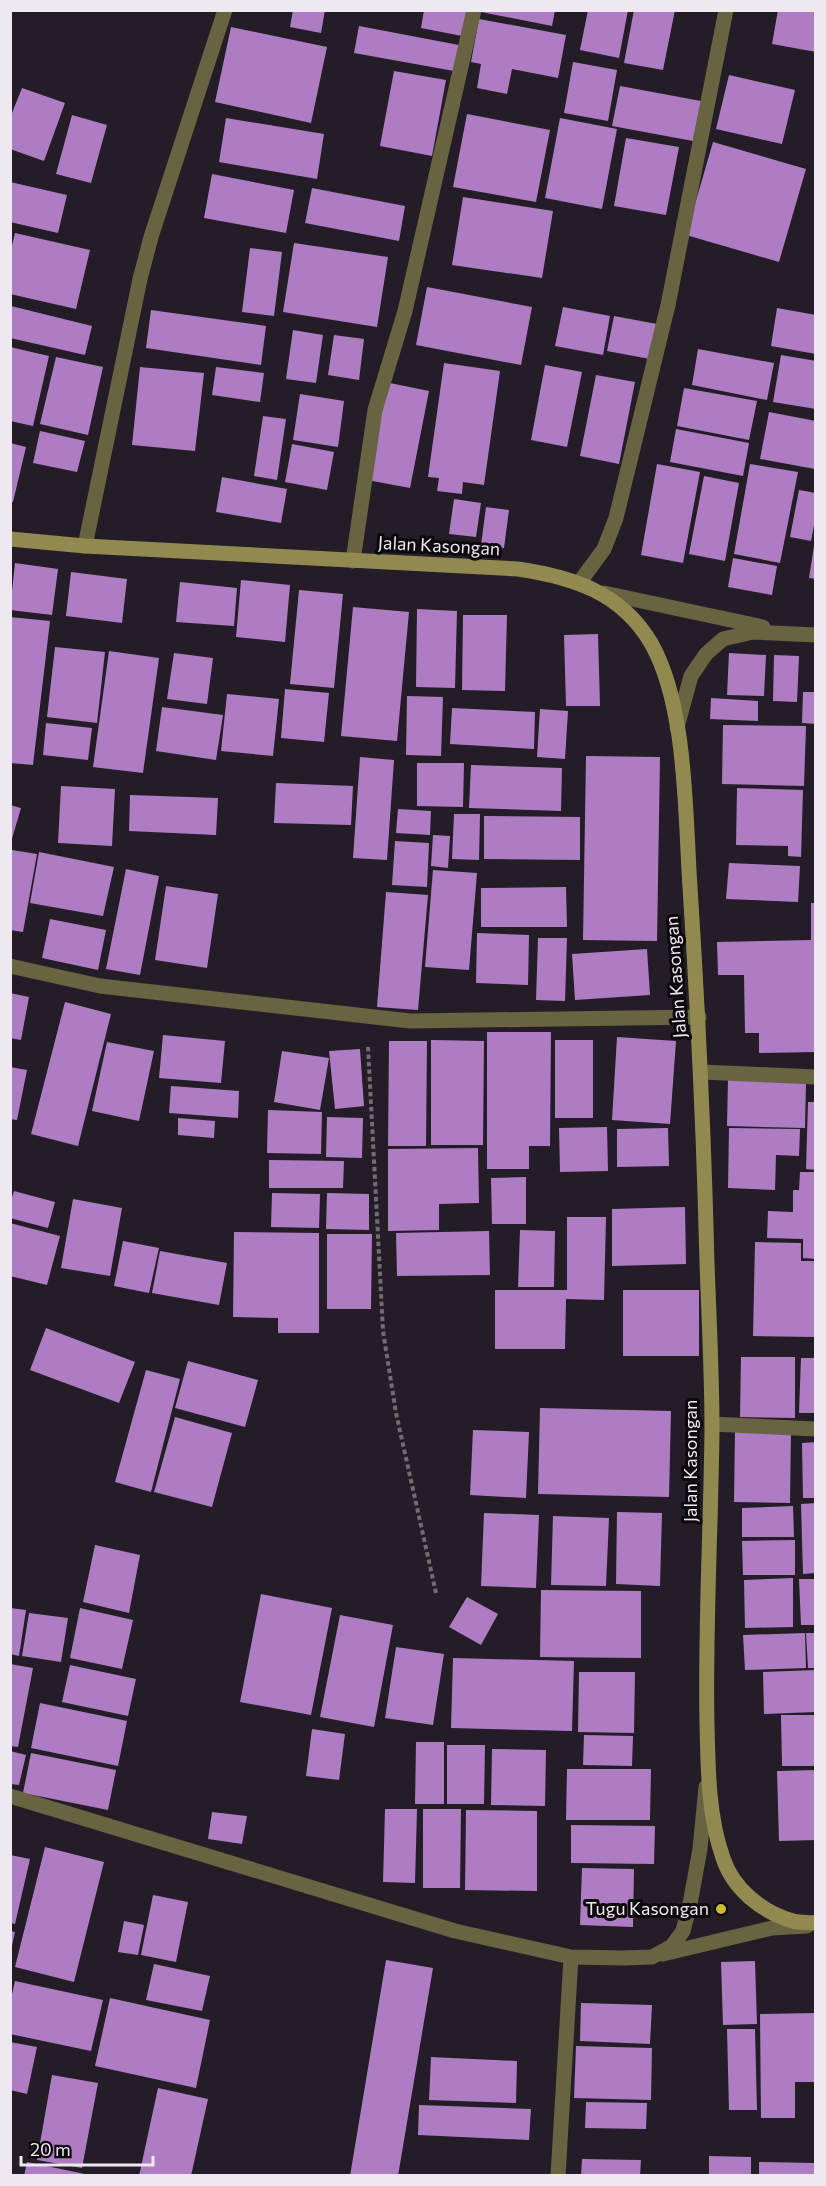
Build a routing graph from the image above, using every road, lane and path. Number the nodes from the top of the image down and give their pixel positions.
1 (225, 10) edge
2 (474, 10) edge
3 (726, 10) edge
4 (10, 538) edge
5 (85, 546) junction
6 (353, 561) junction
7 (579, 583) junction
8 (604, 593) junction
9 (793, 633) junction
10 (816, 635) edge
11 (677, 727) junction
12 (10, 966) edge
13 (367, 1016) junction
14 (699, 1017) junction
15 (702, 1072) junction
16 (816, 1077) edge
17 (712, 1425) junction
18 (816, 1429) edge
19 (436, 1593) dead end
20 (708, 1761) junction
21 (10, 1796) edge
22 (816, 1924) edge
23 (571, 1957) junction
24 (651, 1957) junction
25 (558, 2175) edge

1 - 5 street
2 - 6 street
3 - 7 street
4 - 5 main road, Jalan Kasongan
5 - 6 main road, Jalan Kasongan
6 - 7 main road, Jalan Kasongan
7 - 8 main road, Jalan Kasongan
8 - 9 street
8 - 11 main road, Jalan Kasongan
9 - 10 street
9 - 11 street
11 - 14 main road, Jalan Kasongan
12 - 13 street
13 - 14 street
13 - 19 path
14 - 15 main road, Jalan Kasongan
15 - 16 street
15 - 17 main road, Jalan Kasongan
17 - 18 street
17 - 20 main road, Jalan Kasongan
20 - 22 main road, Jalan Kasongan
20 - 24 street
21 - 23 street
22 - 24 street
23 - 24 street
23 - 25 street

